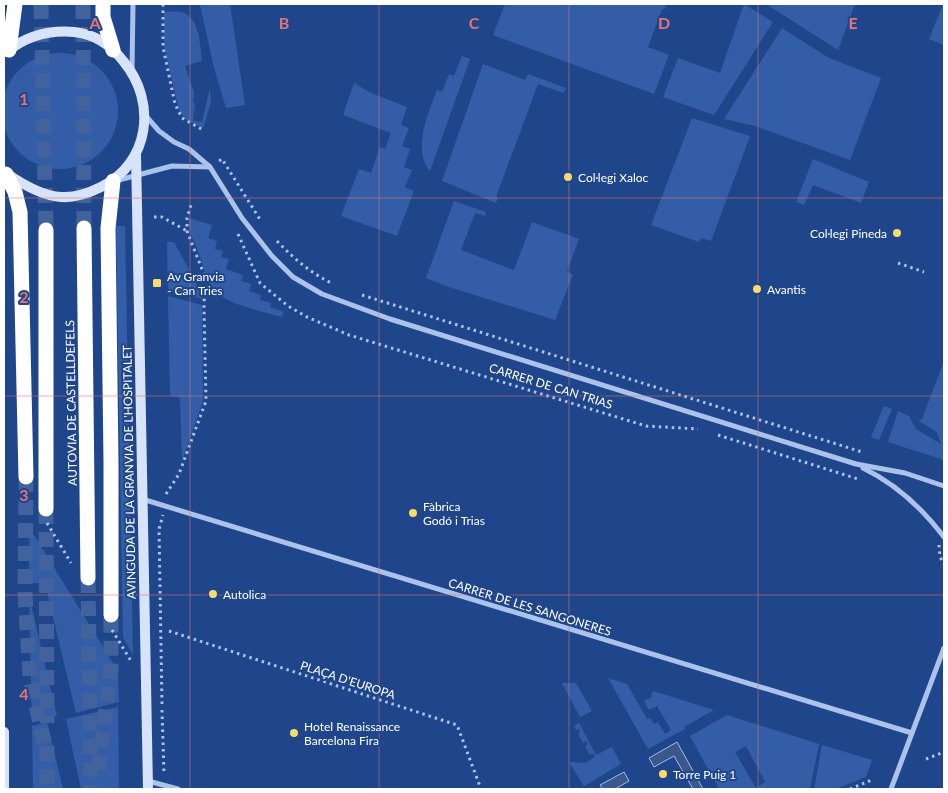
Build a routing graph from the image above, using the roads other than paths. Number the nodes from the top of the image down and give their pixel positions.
1 (15, 4) edge
2 (103, 4) edge
3 (133, 4) edge
4 (113, 50) junction
5 (6, 52) edge
6 (132, 72) junction
7 (145, 115) junction
8 (136, 154) junction
9 (210, 167) junction
10 (5, 172) edge
11 (137, 176) junction
12 (113, 181) junction
13 (84, 228) tunnel mouth
14 (46, 230) tunnel mouth
15 (856, 464) junction
16 (26, 477) tunnel mouth
17 (944, 486) edge
18 (142, 499) junction
19 (46, 510) tunnel mouth
20 (944, 537) edge
21 (88, 578) tunnel mouth
22 (111, 615) tunnel mouth
23 (944, 648) edge
24 (4, 732) edge
25 (912, 734) junction
26 (148, 785) edge
27 (4, 789) edge
28 (178, 789) edge
29 (891, 789) edge

1 - 5 highway
2 - 4 highway
3 - 6 street
4 - 5 main road
4 - 6 main road
6 - 7 main road
7 - 8 main road
7 - 9 street, CARRER DE CAN TRIAS
8 - 11 main road, AVINGUDA DE LA GRANVIA DE L'HOSPITALET
8 - 12 main road
9 - 11 street
9 - 15 street, CARRER DE CAN TRIAS
10 - 12 main road
10 - 16 highway
11 - 12 street
11 - 18 main road, AVINGUDA DE LA GRANVIA DE L'HOSPITALET
12 - 22 highway
13 - 21 highway, AUTOVIA DE CASTELLDEFELS
14 - 19 highway, AUTOVIA DE CASTELLDEFELS
15 - 17 street, CARRER DE CAN TRIAS
15 - 20 street, CARRER DE CAN TRIAS
18 - 25 street, CARRER DE LES SANGONERES
18 - 26 main road, AVINGUDA DE LA GRANVIA DE L'HOSPITALET
23 - 25 street
24 - 27 main road
25 - 29 street
26 - 28 street

